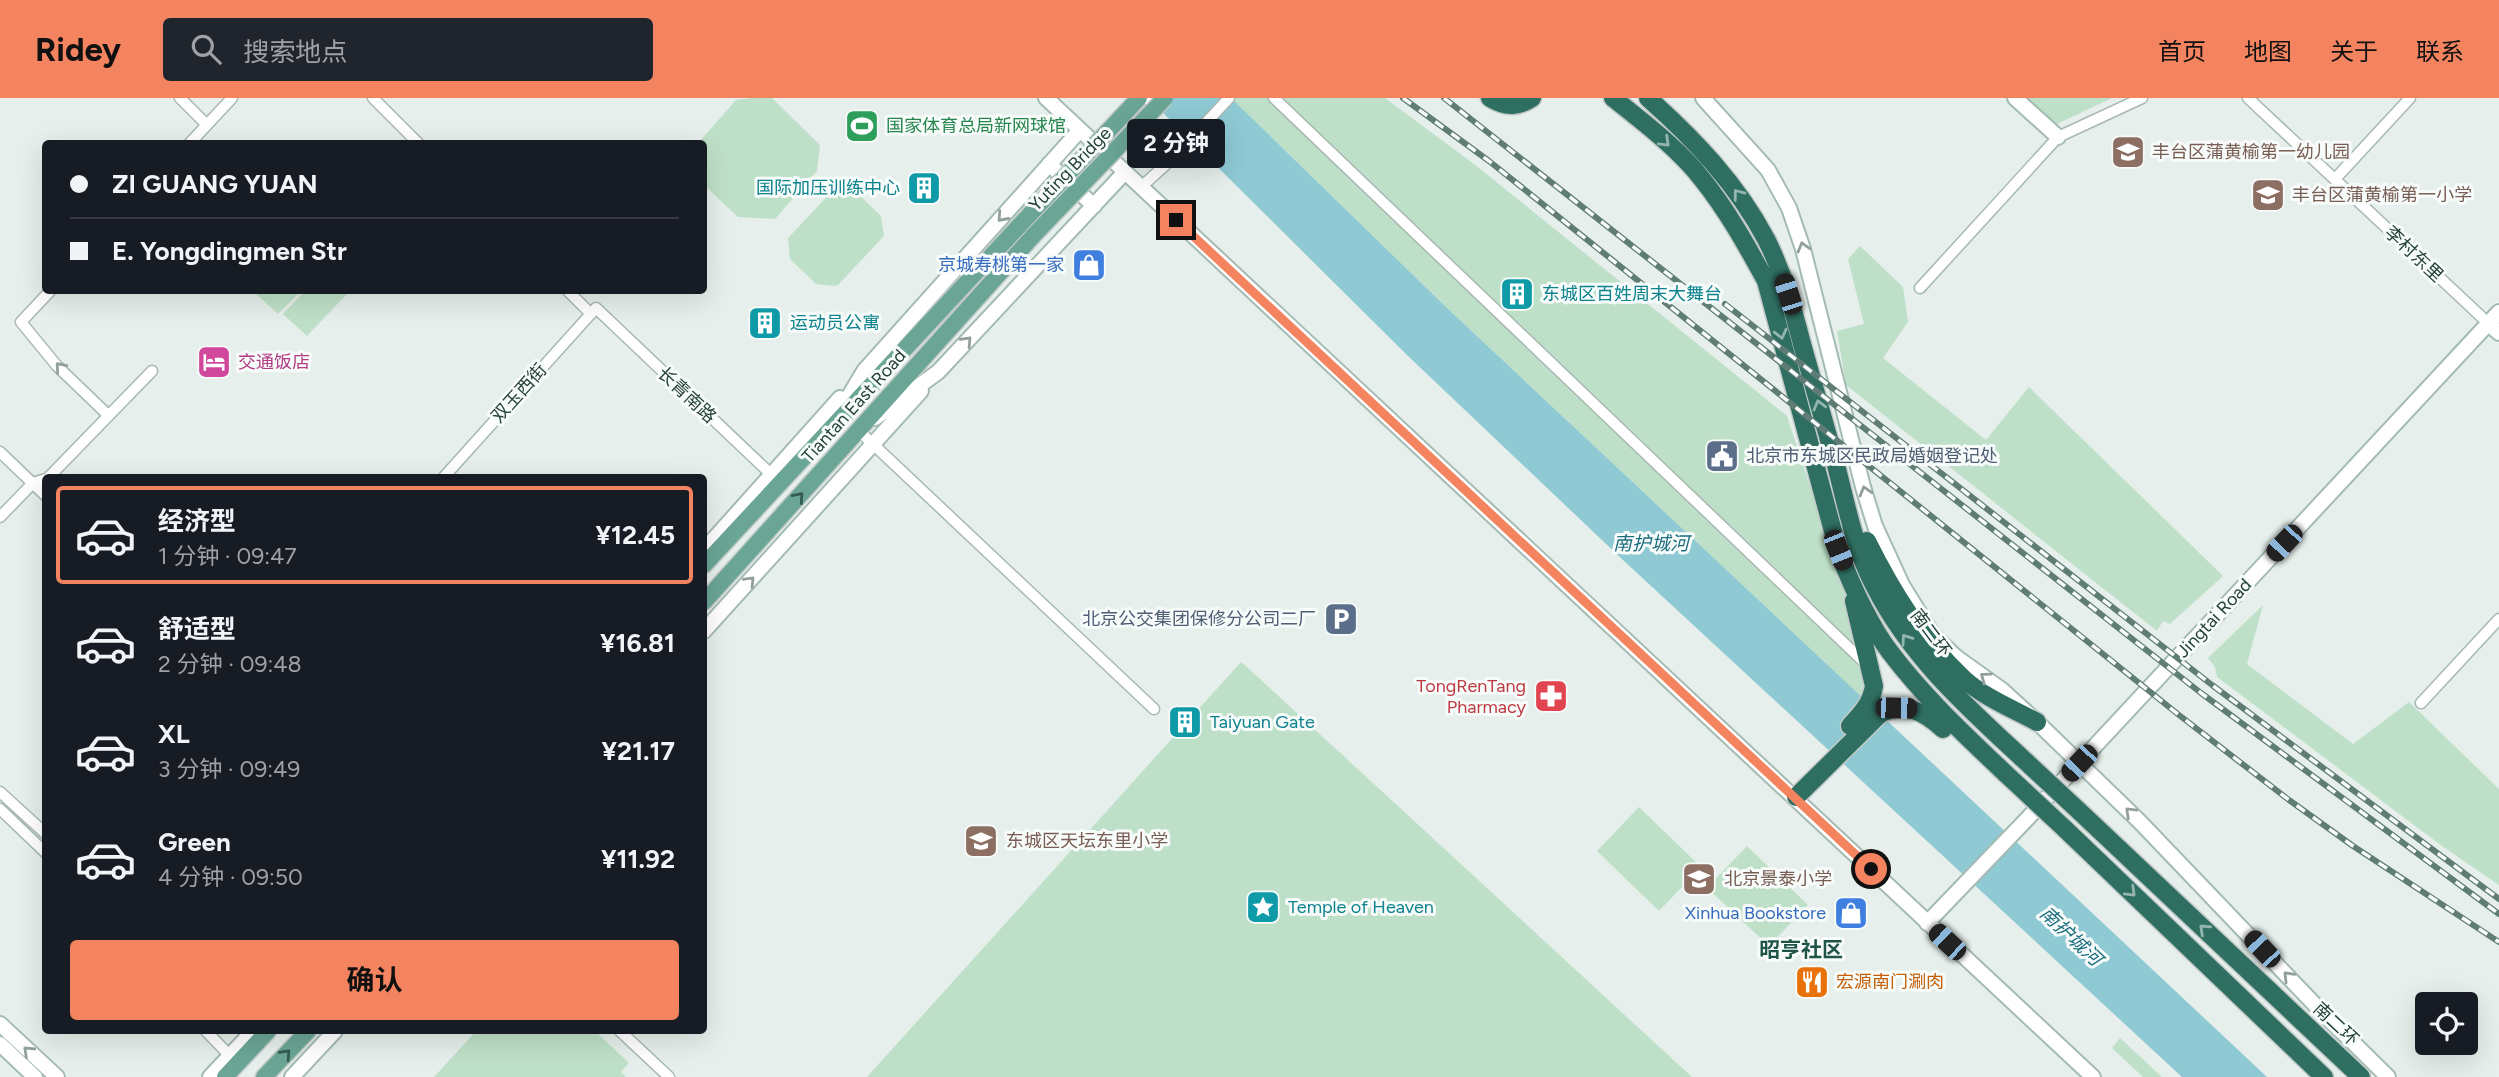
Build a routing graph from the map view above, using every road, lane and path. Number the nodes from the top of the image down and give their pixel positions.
1 (180, 98) edge
2 (232, 98) edge
3 (373, 98) edge
4 (1046, 98) edge
5 (1139, 98) edge
6 (1152, 98) edge
7 (1165, 98) edge
8 (1229, 98) edge
9 (1274, 98) edge
10 (1490, 98) edge
11 (1532, 98) edge
12 (1614, 98) edge
13 (1648, 98) edge
14 (1703, 98) edge
15 (2015, 98) edge
16 (2142, 98) edge
17 (2248, 98) edge
18 (2410, 98) edge
19 (207, 125) junction
20 (1080, 130) junction
21 (2058, 137) junction
22 (193, 140) edge
23 (415, 140) edge
24 (1102, 150) junction
25 (1049, 164) junction
26 (1125, 172) junction
27 (2335, 179) junction
28 (1141, 187) junction
29 (1094, 206) junction
30 (1020, 225) joint
31 (1033, 236) joint
32 (1920, 288) dead end
33 (47, 294) edge
34 (573, 294) edge
35 (593, 311) junction
36 (2499, 312) edge
37 (2494, 328) edge
38 (152, 371) dead end
39 (864, 371) junction
40 (937, 372) junction
41 (108, 415) junction
42 (829, 429) junction
43 (858, 430) junction
44 (874, 445) junction
45 (0, 452) edge
46 (51, 474) edge
47 (447, 474) edge
48 (776, 479) junction
49 (42, 480) edge
50 (33, 483) junction
51 (42, 492) edge
52 (1844, 495) junction
53 (0, 517) edge
54 (707, 548) edge
55 (707, 561) edge
56 (1851, 583) junction
57 (707, 599) edge
58 (2499, 619) edge
59 (707, 628) edge
60 (1873, 678) junction
61 (2421, 703) dead end
62 (1154, 709) dead end
63 (2037, 722) junction
64 (2079, 763) junction
65 (1816, 769) junction
66 (2006, 774) junction
67 (0, 792) edge
68 (1792, 793) junction
69 (0, 809) edge
70 (42, 830) edge
71 (42, 849) edge
72 (1927, 923) junction
73 (0, 1024) edge
74 (209, 1034) edge
75 (251, 1034) edge
76 (264, 1034) edge
77 (305, 1034) edge
78 (332, 1034) edge
79 (623, 1034) edge
80 (0, 1044) edge
81 (234, 1060) junction
82 (35, 1077) edge
83 (57, 1077) edge
84 (210, 1077) edge
85 (225, 1077) edge
86 (264, 1077) edge
87 (292, 1077) edge
88 (669, 1077) edge
89 (2092, 1077) edge
90 (2324, 1077) edge
91 (2361, 1077) edge
92 (2388, 1077) edge

1 - 19 street
2 - 19 street
3 - 23 street
4 - 20 street
5 - 30 main road, Yuting Bridge, bridge
6 - 24 street
7 - 31 main road, Yuting Bridge, bridge
8 - 28 street
9 - 60 street
10 - 11 highway
12 -> 56 highway
52 -> 13 highway, 南二环
63 -> 14 street
15 - 21 street
16 - 21 street
17 - 27 street, 李村东里
18 - 27 street
19 - 22 street
20 - 24 street
20 - 25 street
21 - 32 street
24 - 26 street
25 - 29 street
25 -> 39 street
26 - 28 street
26 - 29 street
27 - 37 street, 李村东里
28 - 68 street
40 -> 29 street
30 - 42 main road, Tiantan East Road
31 - 43 main road, Tiantan East Road
41 -> 33 street
34 - 35 street, 长青南路
35 - 47 street, 双玉西街
35 - 48 street, 长青南路
36 - 37 street, Jingtai Road
37 - 64 street, Jingtai Road
38 - 41 street
39 - 42 street
39 - 48 street
40 - 43 street
40 - 44 street
41 - 46 street
42 - 48 main road, Tiantan East Road
43 - 44 street
57 -> 43 main road, Tiantan East Road
59 -> 44 street
44 - 62 street
45 - 50 street
48 - 54 street
48 - 55 main road, Tiantan East Road
49 - 50 street
50 - 51 street
50 - 53 street
52 - 63 highway
91 -> 52 highway, 南二环, bridge
56 - 60 highway
56 - 66 highway
58 - 61 street
60 - 65 highway
63 - 64 street
64 - 72 street, Jingtai Road
92 -> 64 street
65 - 66 highway
65 - 68 highway
66 -> 90 highway, bridge
67 - 70 street
68 - 72 street
69 - 71 street
72 - 89 street
83 -> 73 street
74 - 81 street
75 - 81 street
76 - 81 main road
86 -> 77 main road
78 - 87 street
79 - 88 street
80 - 82 street
81 - 84 street
81 - 85 main road

